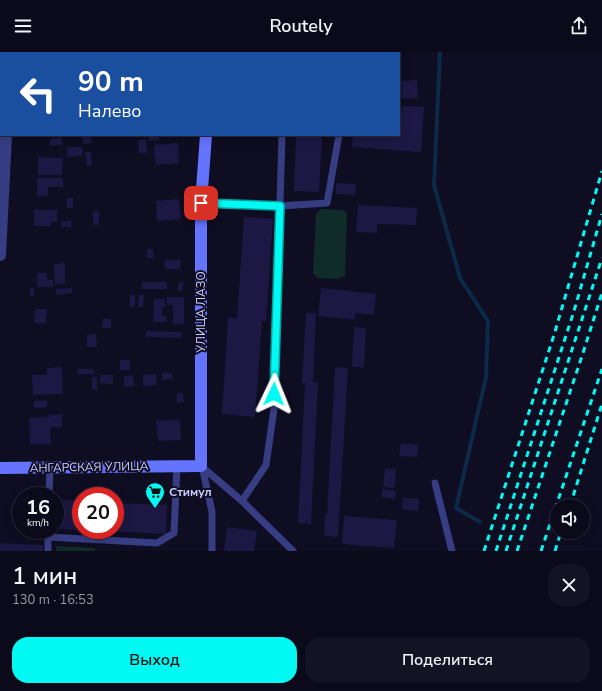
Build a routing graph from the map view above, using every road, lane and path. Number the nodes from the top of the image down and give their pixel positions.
1 (6, 136) edge
2 (206, 136) edge
3 (282, 136) edge
4 (339, 136) edge
5 (201, 203) junction
6 (280, 206) junction
7 (0, 256) edge
8 (177, 466) junction
9 (202, 466) junction
10 (50, 467) junction
11 (0, 468) edge
12 (435, 483) dead end
13 (49, 487) edge
14 (242, 501) junction
15 (64, 535) edge
16 (48, 539) edge
17 (157, 547) edge
18 (48, 551) edge
19 (212, 551) edge
20 (293, 551) edge
21 (452, 551) edge

1 - 7 street
2 - 5 street, УЛИЦА ЛАЗО
3 - 6 lane
4 - 6 lane
5 - 6 lane
5 - 9 street, УЛИЦА ЛАЗО
6 - 14 lane
8 - 9 street
8 - 10 street, АНГАРСКАЯ УЛИЦА
8 - 17 lane
9 - 14 lane
9 - 19 lane
10 - 11 street, АНГАРСКАЯ УЛИЦА
10 - 13 lane
12 - 21 lane
14 - 20 lane
15 - 17 lane
16 - 18 lane

